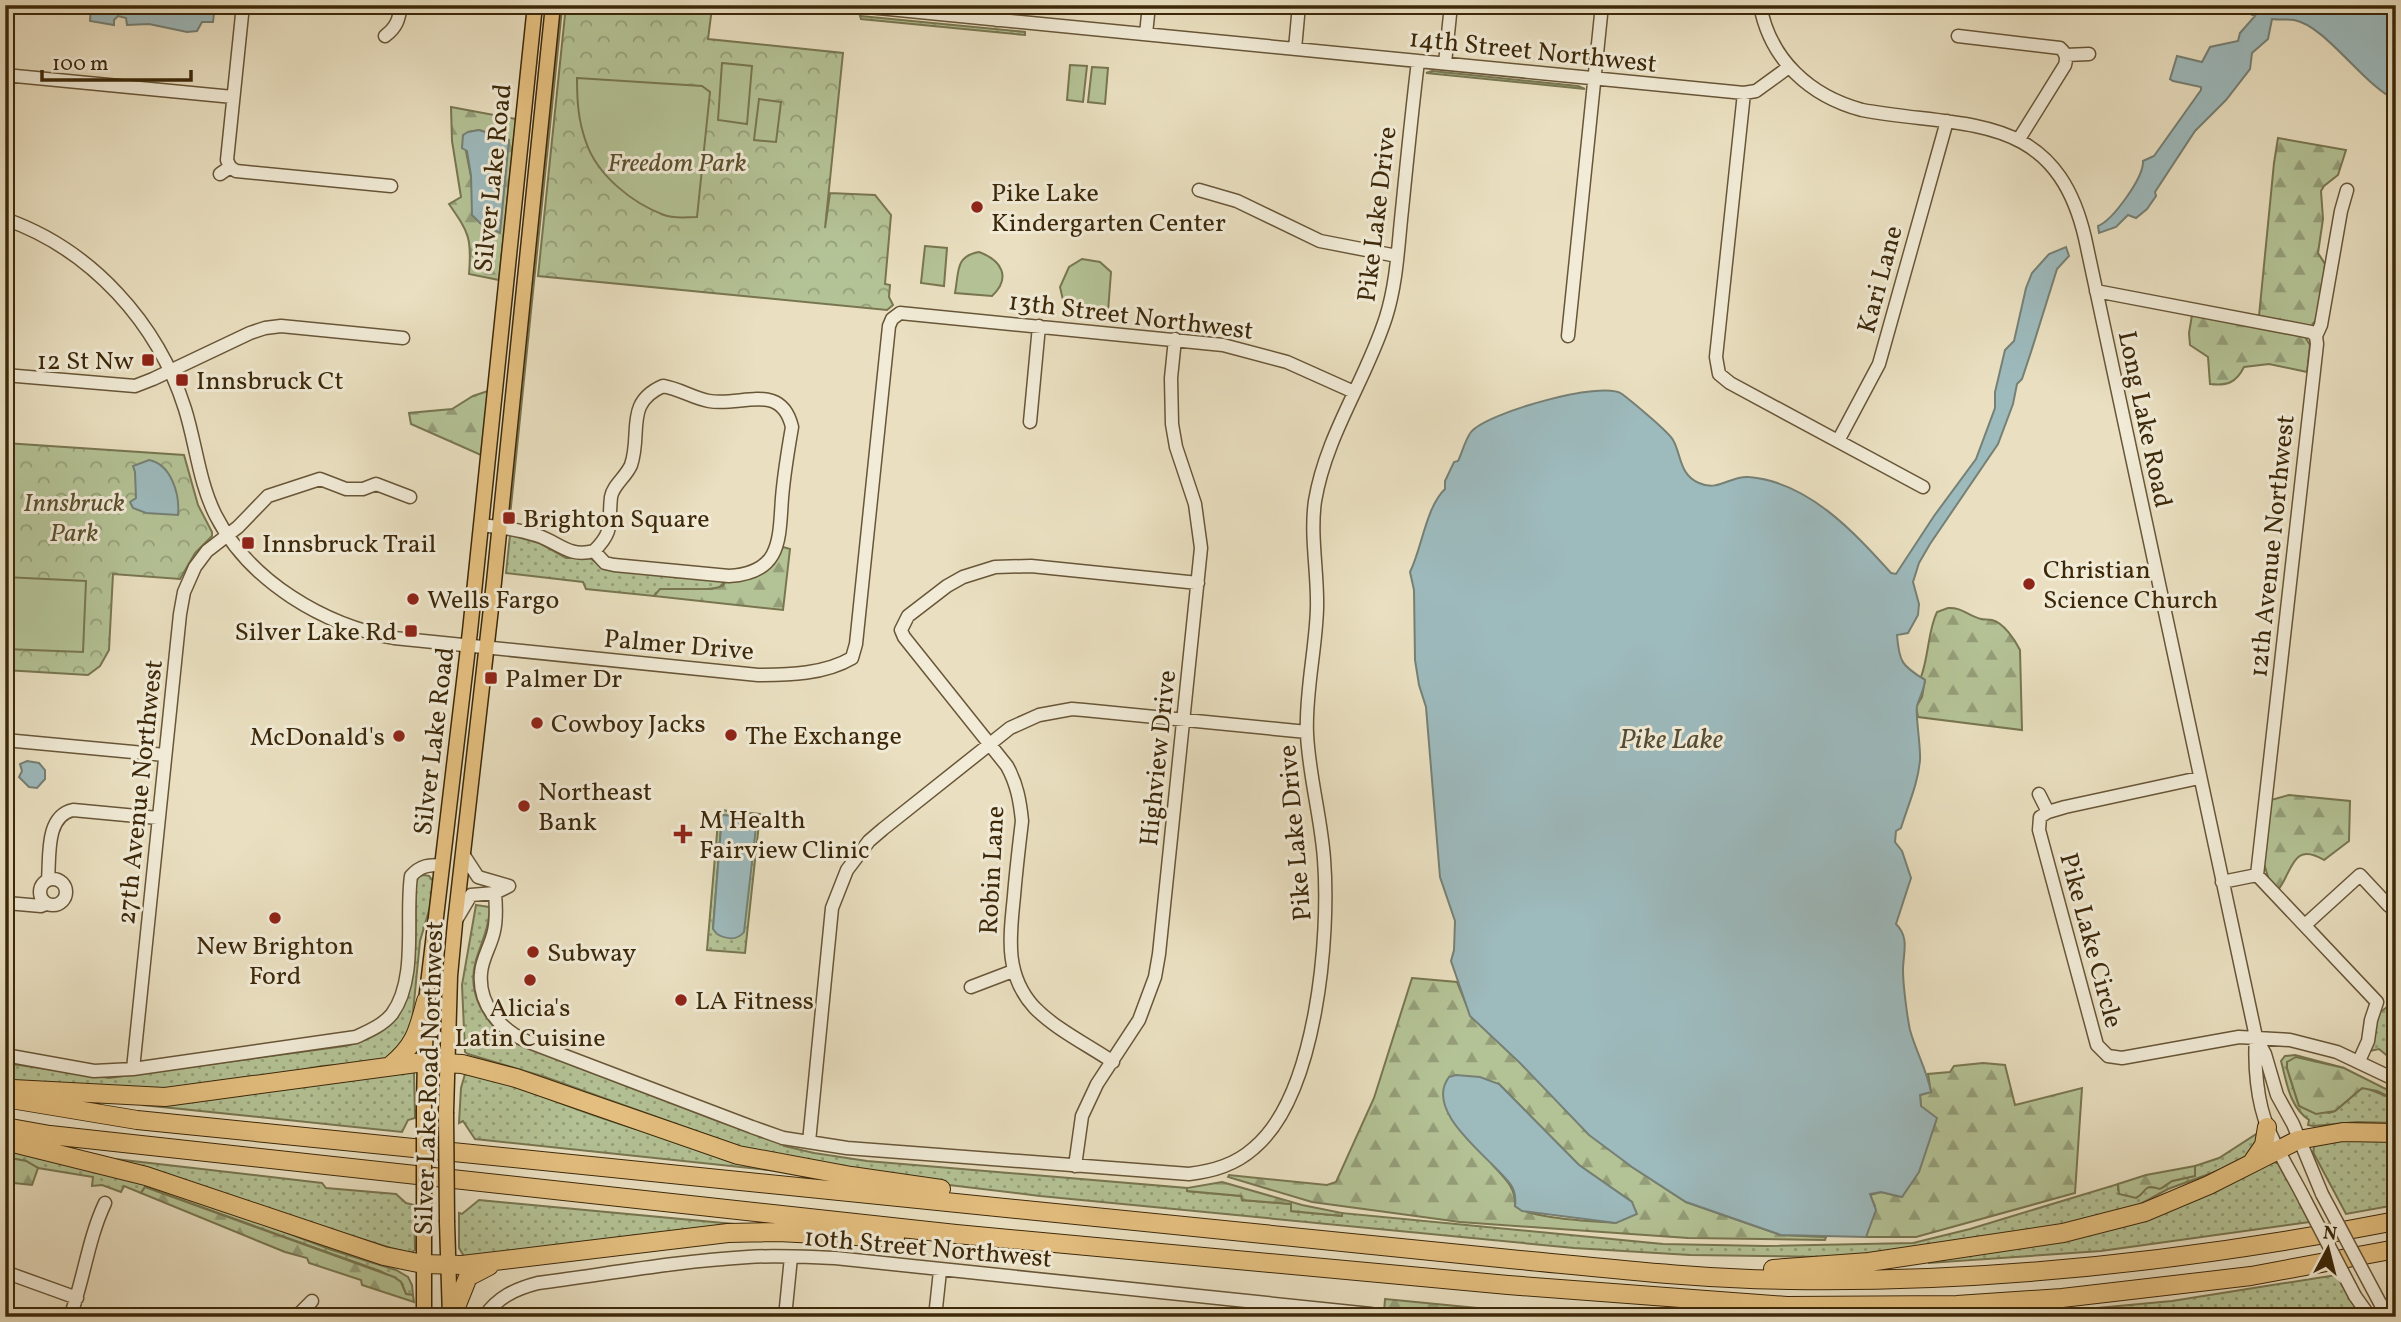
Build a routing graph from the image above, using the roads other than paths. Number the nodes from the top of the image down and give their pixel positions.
1 (243, 5) edge
2 (401, 5) edge
3 (534, 5) edge
4 (553, 5) edge
5 (848, 5) edge
6 (998, 5) edge
7 (1149, 5) edge
8 (1299, 5) edge
9 (1451, 5) edge
10 (1602, 5) edge
11 (1760, 5) edge
12 (996, 20) junction
13 (1146, 34) junction
14 (385, 36) dead end
15 (1958, 36) dead end
16 (1295, 49) junction
17 (2089, 54) dead end
18 (2066, 55) junction
19 (1418, 61) junction
20 (1445, 63) junction
21 (1789, 67) junction
22 (6, 75) edge
23 (1594, 79) junction
24 (1744, 93) junction
25 (5, 94) edge
26 (233, 97) junction
27 (1947, 121) junction
28 (2019, 139) junction
29 (391, 186) dead end
30 (1199, 190) dead end
31 (2347, 190) dead end
32 (5, 219) edge
33 (1397, 256) junction
34 (2096, 291) junction
35 (1039, 326) junction
36 (1567, 336) dead end
37 (2316, 336) junction
38 (403, 338) dead end
39 (1175, 339) junction
40 (170, 370) junction
41 (5, 375) edge
42 (1354, 392) junction
43 (1030, 422) dead end
44 (1838, 441) junction
45 (1923, 487) dead end
46 (410, 498) dead end
47 (481, 525) junction
48 (499, 527) junction
49 (227, 535) junction
50 (594, 551) junction
51 (1198, 583) junction
52 (856, 644) joint
53 (468, 646) junction
54 (486, 648) junction
55 (1184, 720) junction
56 (1307, 733) junction
57 (5, 740) edge
58 (989, 745) junction
59 (165, 755) junction
60 (2199, 778) junction
61 (2039, 794) dead end
62 (2048, 812) junction
63 (158, 818) junction
64 (463, 854) junction
65 (442, 865) junction
66 (2257, 876) junction
67 (48, 880) junction
68 (2222, 882) junction
69 (495, 893) junction
70 (7, 903) edge
71 (46, 904) junction
72 (2389, 906) dead end
73 (455, 923) junction
74 (2305, 925) junction
75 (1013, 971) junction
76 (971, 987) dead end
77 (426, 1001) junction
78 (2256, 1037) junction
79 (5, 1055) edge
80 (2360, 1061) junction
81 (424, 1062) junction
82 (448, 1062) junction
83 (1113, 1062) junction
84 (390, 1067) junction
85 (133, 1069) junction
86 (2396, 1080) edge
87 (5, 1088) edge
88 (5, 1098) edge
89 (5, 1127) edge
90 (2267, 1127) junction
91 (2396, 1133) edge
92 (2298, 1140) junction
93 (5, 1141) edge
94 (809, 1142) junction
95 (2279, 1149) junction
96 (2252, 1162) junction
97 (1075, 1166) junction
98 (105, 1203) dead end
99 (1005, 1206) junction
100 (2396, 1221) edge
101 (956, 1234) junction
102 (2396, 1249) edge
103 (791, 1257) junction
104 (1510, 1259) junction
105 (500, 1261) junction
106 (423, 1264) junction
107 (447, 1265) junction
108 (940, 1271) junction
109 (5, 1272) edge
110 (77, 1298) junction
111 (312, 1301) dead end
112 (1787, 1306) junction
113 (69, 1317) edge
114 (296, 1317) edge
115 (424, 1317) edge
116 (451, 1317) edge
117 (484, 1317) edge
118 (785, 1317) edge
119 (935, 1317) edge
120 (1378, 1317) edge
121 (1845, 1317) edge
122 (2370, 1317) edge
123 (2391, 1317) edge

1 - 26 street
2 - 14 street
3 - 47 main road, Silver Lake Road
4 - 48 main road, Silver Lake Road Northwest
5 - 12 street, 14th Street Northwest
6 - 12 street
7 - 13 street
8 - 16 street
9 - 20 street
10 - 23 street
11 - 21 street, Long Lake Road
12 - 13 street, 14th Street Northwest
13 - 16 street, 14th Street Northwest
15 - 18 street
16 - 19 street, 14th Street Northwest
17 - 18 street
18 - 28 street
19 - 20 street, 14th Street Northwest
19 - 33 street, Pike Lake Drive
20 - 23 street, 14th Street Northwest
21 - 24 street
21 - 27 street, Long Lake Road
22 - 25 street
22 - 26 street
23 - 24 street, 14th Street Northwest
23 - 36 street
24 - 44 street
26 - 29 street
27 - 28 street, Long Lake Road
27 - 44 street, Kari Lane
28 - 34 street, Long Lake Road
30 - 33 street
31 - 37 street, 12th Avenue Northwest
32 - 40 street, Palmer Drive
33 - 42 street, Pike Lake Drive
34 - 37 street
34 - 60 street, Long Lake Road
35 - 39 street, 13th Street Northwest
35 - 43 street
35 - 52 street, 13th Street Northwest
37 - 66 street, 12th Avenue Northwest
38 - 40 street
39 - 42 street, 13th Street Northwest
39 - 51 street, Highview Drive
40 - 41 street
40 - 49 street, Palmer Drive
42 - 56 street, Pike Lake Drive
44 - 45 street
46 - 49 street
47 - 48 street
47 - 53 main road, Silver Lake Road
48 - 50 street
48 - 54 main road, Silver Lake Road Northwest
49 - 53 street, Palmer Drive
49 - 59 street, 27th Avenue Northwest
50 - 50 street
51 - 55 street, Highview Drive
51 - 58 street, Robin Lane
52 - 54 street, Palmer Drive
53 - 54 street, Palmer Drive
53 - 65 main road, Silver Lake Road
54 - 64 main road, Silver Lake Road Northwest
55 - 56 street
55 - 58 street
55 - 83 street, Highview Drive
56 - 97 street, Pike Lake Drive
57 - 59 street
58 - 75 street, Robin Lane
58 - 94 street
59 - 63 street, 27th Avenue Northwest
60 - 62 street
60 - 68 street, Long Lake Road
61 - 62 street
62 - 78 street, Pike Lake Circle
63 - 67 street
63 - 85 street, 27th Avenue Northwest
64 - 69 street
64 - 73 main road, Silver Lake Road Northwest
65 - 77 main road, Silver Lake Road
65 - 85 street
66 - 68 street
66 - 74 street
67 - 71 street
67 - 71 street
68 - 78 street, Long Lake Road
69 - 73 street
69 - 94 street, Pike Lake Drive
70 - 71 street
72 - 74 street
73 - 82 main road, Silver Lake Road Northwest
74 - 80 street
75 - 76 street
75 - 83 street, Robin Lane
77 - 81 main road, Silver Lake Road
77 - 84 highway
78 - 80 street
78 - 90 street, Long Lake Road
78 - 92 street, Long Lake Road
79 - 85 street
80 - 86 street
81 - 82 highway
81 - 84 highway
81 - 106 main road, Silver Lake Road, bridge
82 - 99 highway
82 - 107 main road, Silver Lake Road Northwest, bridge
83 - 97 street, Highview Drive
84 - 87 highway
88 - 99 highway
89 - 101 highway
90 - 95 street, Long Lake Road
90 - 96 highway
91 - 92 highway
92 - 95 highway
92 - 123 street, Long Lake Road, bridge
93 - 106 highway
94 - 97 street, Pike Lake Drive
95 - 96 highway
95 - 122 street, Long Lake Road, bridge
96 - 104 highway
98 - 110 street
99 - 104 highway
100 - 104 highway
101 - 105 highway
101 - 112 highway
102 - 112 highway
103 - 108 street, 10th Street Northwest
103 - 117 street, 10th Street Northwest
103 - 118 street
105 - 107 highway
105 - 116 highway
106 - 107 highway
106 - 115 main road, Silver Lake Road
107 - 116 main road, Silver Lake Road Northwest
108 - 119 street
108 - 120 street, 10th Street Northwest
109 - 110 street
110 - 113 street
111 - 114 street
112 - 121 highway

